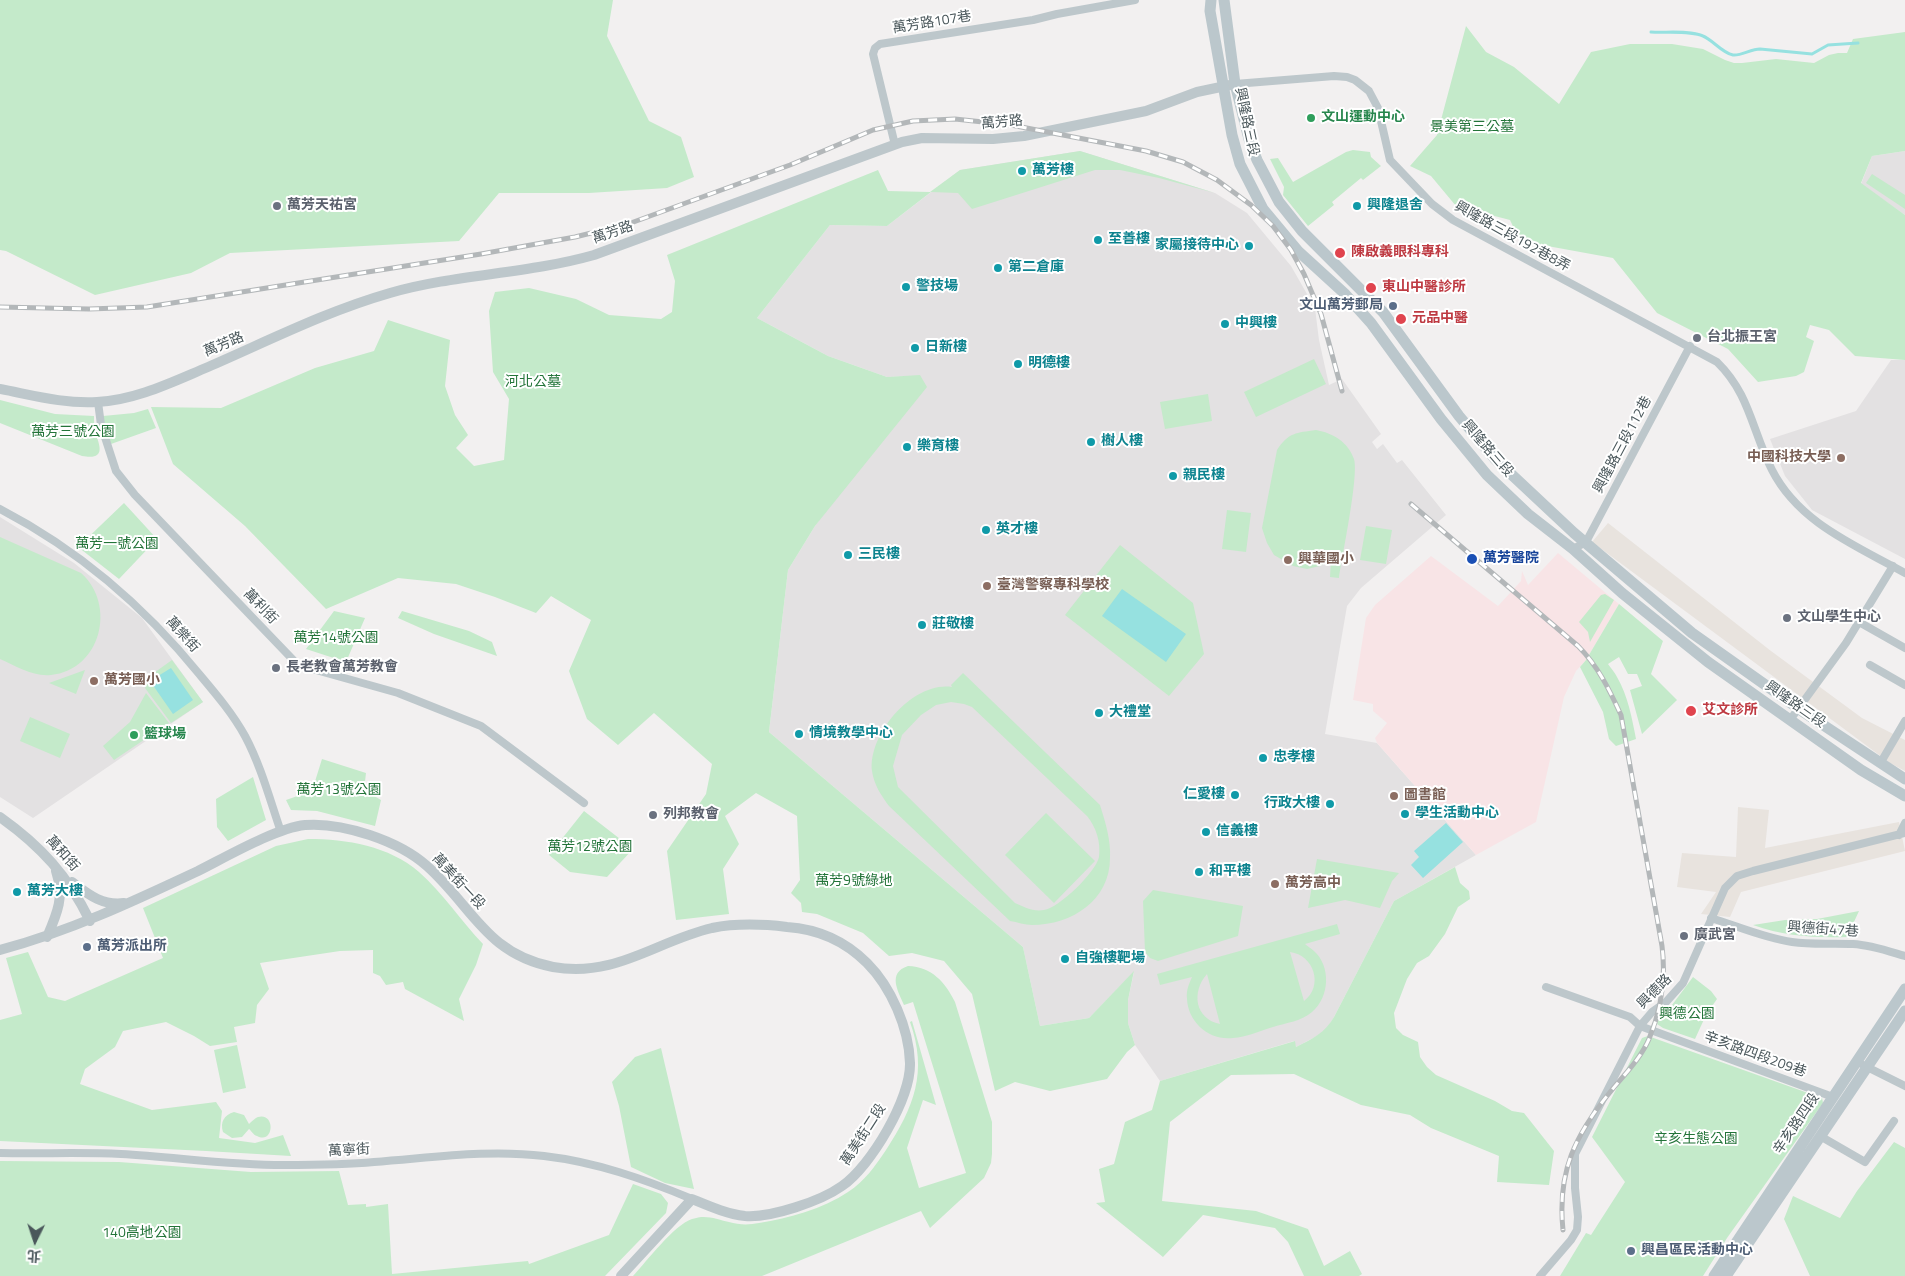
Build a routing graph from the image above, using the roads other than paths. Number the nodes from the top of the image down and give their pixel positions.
1 (1136, 0) edge
2 (1211, 0) edge
3 (1224, 0) edge
4 (1235, 84) junction
5 (1223, 85) junction
6 (895, 145) junction
7 (1690, 346) junction
8 (0, 389) edge
9 (98, 402) junction
10 (0, 509) edge
11 (1586, 542) junction
12 (1573, 549) junction
13 (1893, 566) junction
14 (1905, 573) edge
15 (1859, 622) junction
16 (1905, 648) edge
17 (1870, 665) dead end
18 (1905, 685) edge
19 (1800, 708) junction
20 (1790, 720) junction
21 (1905, 721) edge
22 (1881, 762) junction
23 (1905, 779) edge
24 (1905, 796) edge
25 (584, 803) dead end
26 (0, 817) edge
27 (1905, 823) edge
28 (281, 832) junction
29 (1902, 834) edge
30 (53, 863) junction
31 (64, 876) junction
32 (132, 902) junction
33 (1711, 918) junction
34 (90, 921) junction
35 (47, 937) junction
36 (0, 950) edge
37 (1905, 956) edge
38 (867, 963) joint
39 (1546, 987) dead end
40 (1905, 989) edge
41 (1905, 1011) edge
42 (1640, 1026) junction
43 (1862, 1065) junction
44 (1905, 1086) edge
45 (1833, 1097) junction
46 (1894, 1121) dead end
47 (1820, 1136) junction
48 (0, 1153) edge
49 (692, 1199) junction
50 (621, 1276) edge
51 (1540, 1276) edge
52 (1714, 1276) edge
53 (1726, 1276) edge

1 - 6 street, 萬芳路107巷
2 - 5 main road, 興隆路三段
3 - 4 main road, 興隆路三段
4 - 5 street, 萬芳路
4 - 7 street, 興隆路三段192巷8弄
4 - 11 main road, 興隆路三段
5 - 6 street, 萬芳路
5 - 12 main road, 興隆路三段
6 - 9 street, 萬芳路
7 - 11 street, 興隆路三段112巷
7 - 13 street, 興隆路三段192巷8弄
8 - 9 street, 萬芳路
9 - 25 street, 萬利街
10 - 28 street, 萬樂街
11 - 12 street
11 - 19 main road, 興隆路三段
12 - 20 main road, 興隆路三段
13 - 14 street, 興隆路三段192巷8弄
13 - 15 street
15 - 16 street
15 - 19 street
17 - 18 street
19 - 20 street
19 - 22 main road, 興隆路三段
20 - 24 main road, 興隆路三段
21 - 22 street
22 - 23 main road, 興隆路三段
26 - 30 street, 萬和街
27 - 29 street, 興德路
28 - 32 street, 萬美街一段
28 - 38 street, 萬美街一段
29 - 33 street, 興德路
30 - 31 street, 萬和街
30 - 35 street
31 - 32 street
31 - 34 street, 萬和街
32 - 34 street, 萬美街一段
33 - 37 street, 興德街47巷
33 - 42 street, 興德路
34 - 35 street, 萬美街一段
35 - 36 street, 萬美街一段
38 - 49 street, 萬美街二段
39 - 42 street, 辛亥路四段209巷
40 - 43 main road, 辛亥路四段
41 - 43 main road, 辛亥路四段
42 - 45 street, 辛亥路四段209巷
42 - 51 street, 興德路
43 - 44 street
43 - 45 main road, 辛亥路四段
43 - 47 main road, 辛亥路四段
45 - 52 main road, 辛亥路四段
46 - 47 street
47 - 53 main road, 辛亥路四段
48 - 49 street, 萬寧街
49 - 50 street

